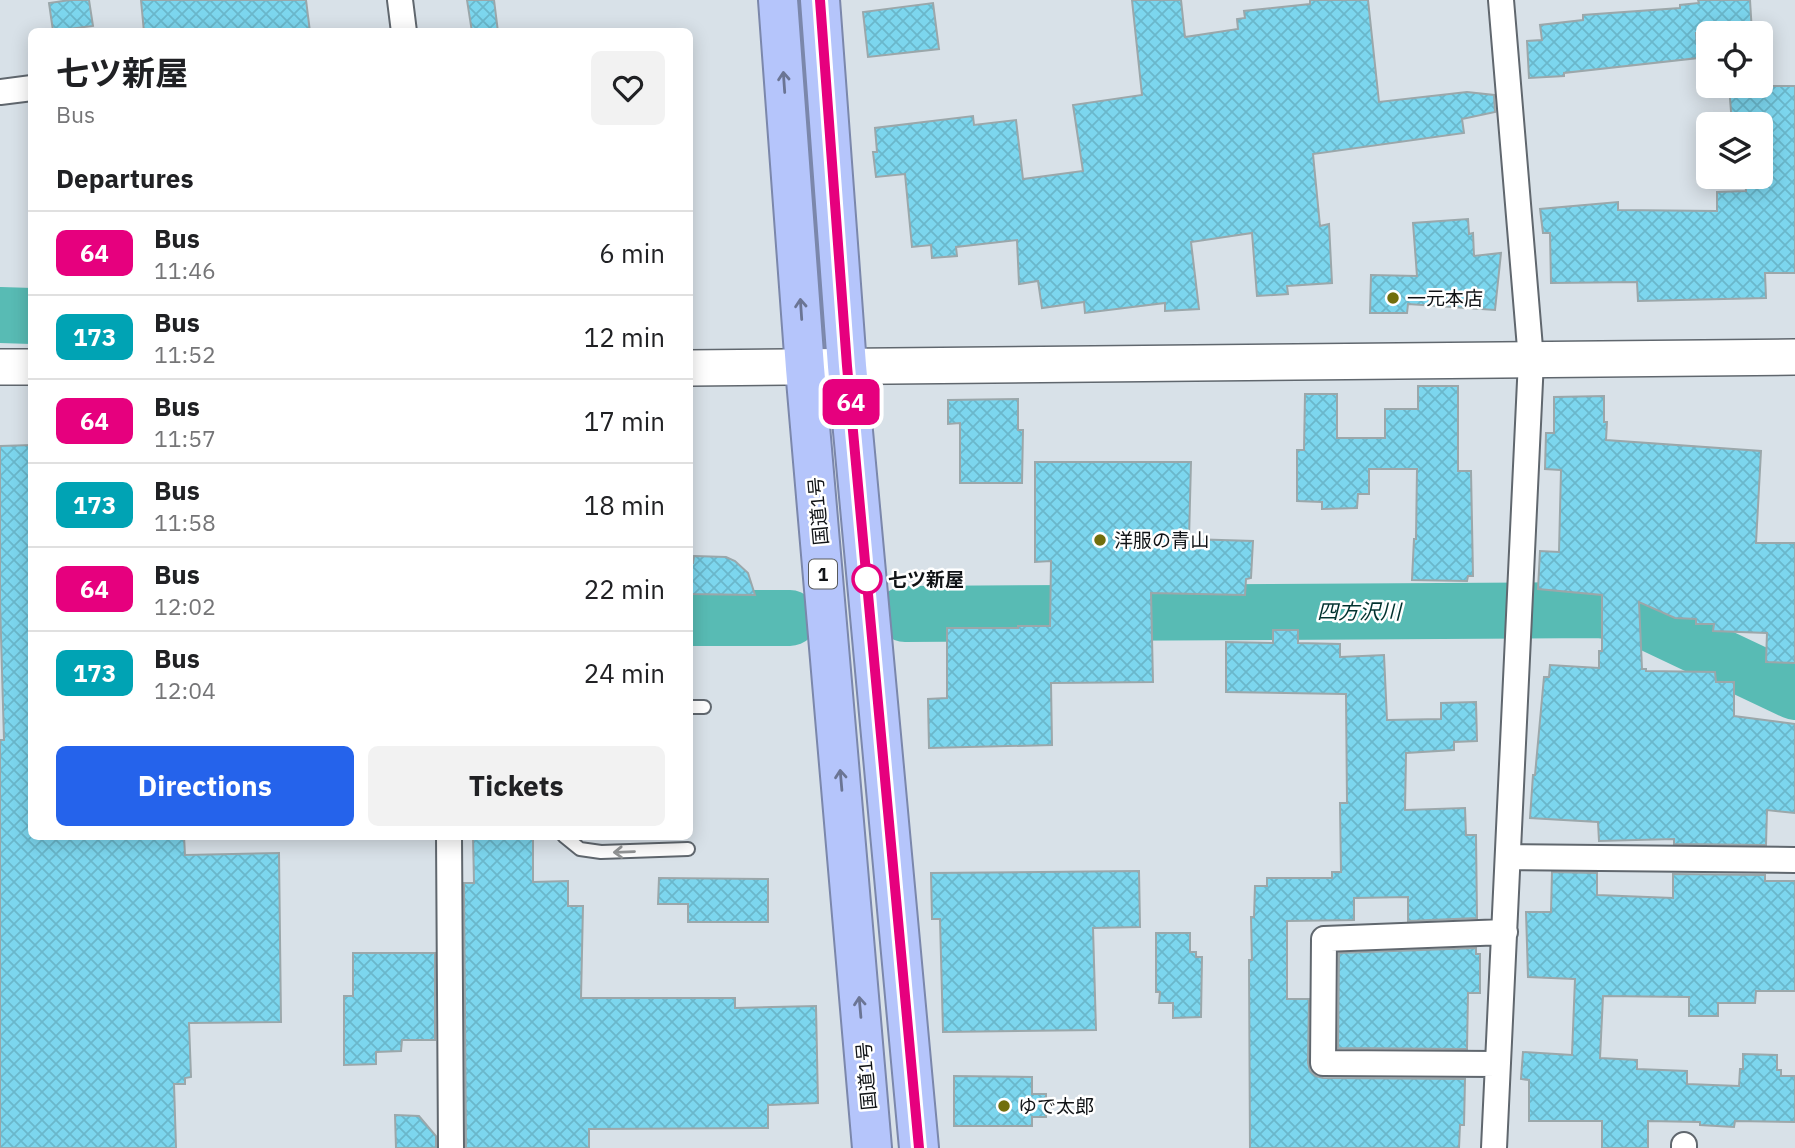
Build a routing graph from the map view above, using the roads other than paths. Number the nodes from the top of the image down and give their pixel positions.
1 (400, 0) edge
2 (778, 0) edge
3 (820, 0) edge
4 (1501, 0) edge
5 (404, 28) edge
6 (28, 88) edge
7 (0, 92) edge
8 (1795, 357) edge
9 (1531, 360) junction
10 (847, 366) junction
11 (0, 367) edge
12 (28, 367) edge
13 (693, 368) edge
14 (805, 368) junction
15 (693, 707) edge
16 (704, 707) dead end
17 (449, 840) edge
18 (569, 840) edge
19 (688, 849) dead end
20 (1509, 857) junction
21 (1795, 860) edge
22 (1505, 932) junction
23 (1498, 1064) junction
24 (451, 1148) edge
25 (872, 1148) edge
26 (919, 1148) edge
27 (1494, 1148) edge

1 - 5 street
14 -> 2 highway, 国道1号 / 1
3 - 10 highway, 1
4 - 9 street
6 - 7 street
8 - 9 street
9 - 10 street
9 - 20 street
10 - 14 street
10 - 26 highway, 1
11 - 12 street
13 - 14 street
25 -> 14 highway, 国道1号 / 1
15 - 16 lane
17 - 24 street
19 -> 18 lane
20 - 21 street
20 - 22 street
22 - 23 street
22 - 23 street
23 - 27 street

